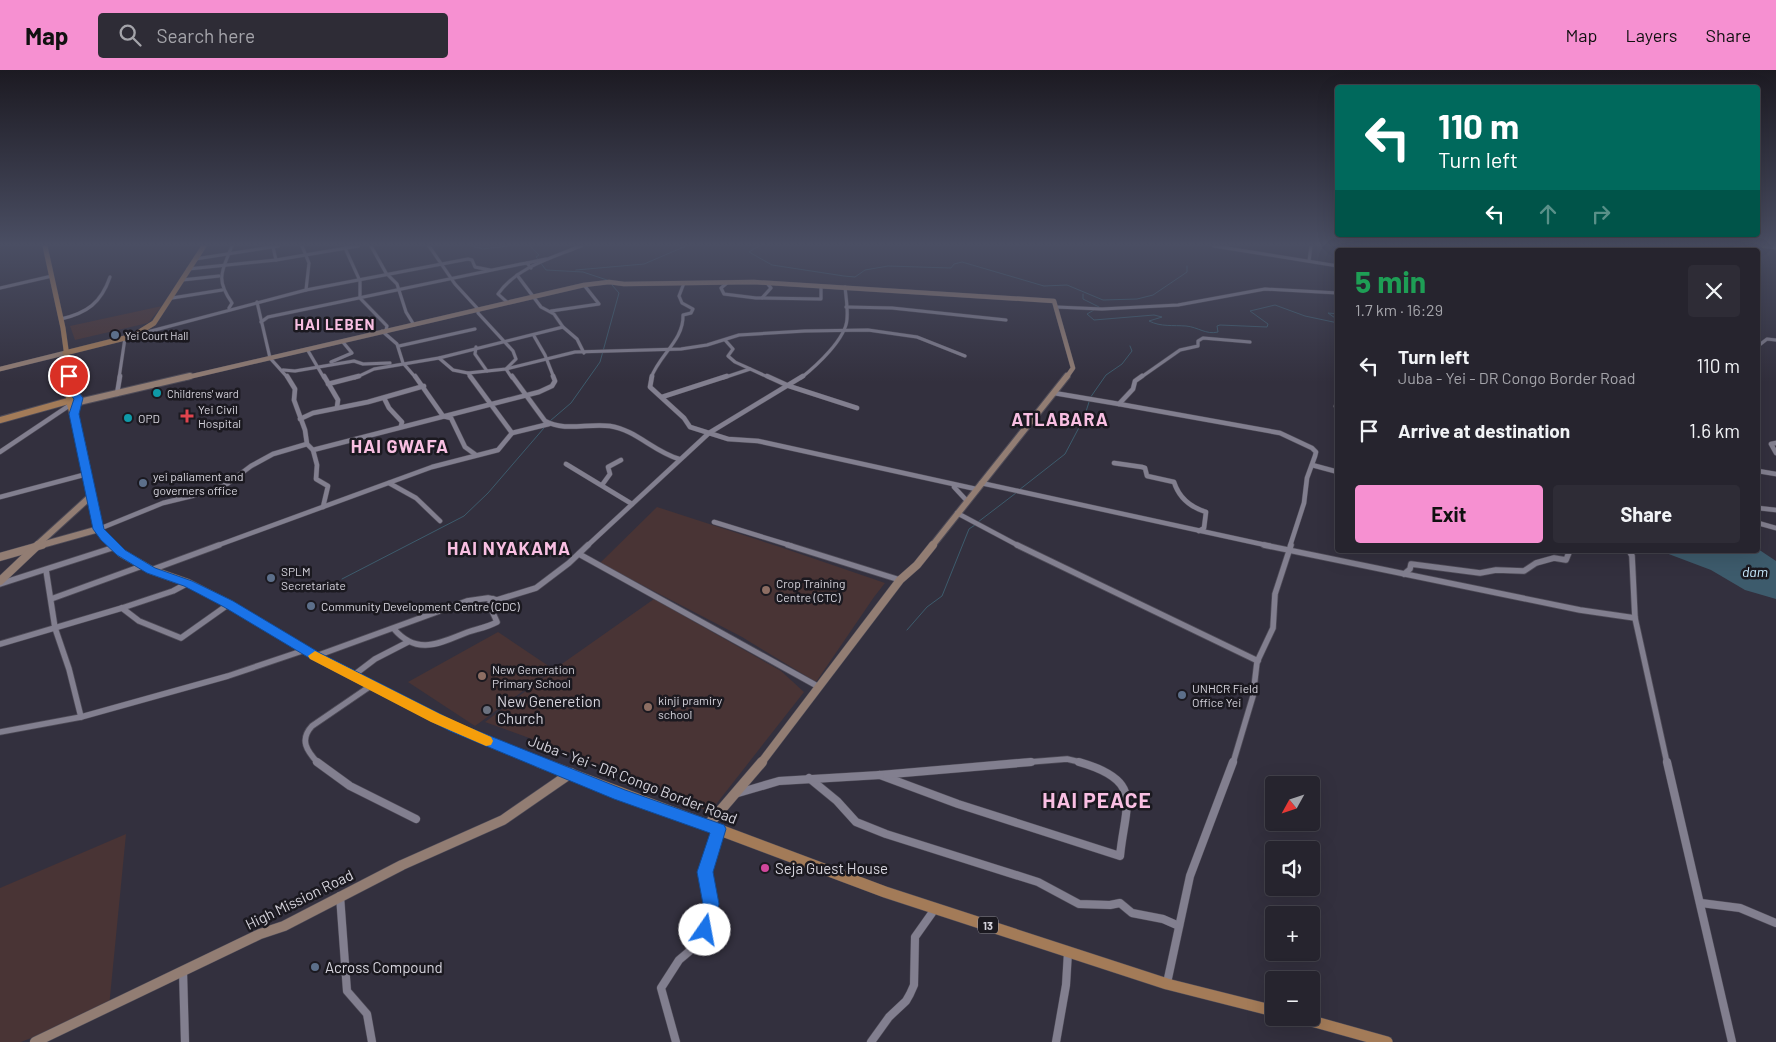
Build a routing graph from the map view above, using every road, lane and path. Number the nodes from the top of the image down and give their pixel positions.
1 (55, 291) edge
2 (106, 291) edge
3 (176, 291) edge
4 (213, 291) edge
5 (223, 291) edge
6 (300, 291) edge
7 (360, 291) edge
8 (391, 291) edge
9 (398, 291) edge
10 (464, 291) edge
11 (500, 291) edge
12 (529, 291) edge
13 (554, 291) edge
14 (589, 291) edge
15 (680, 291) edge
16 (723, 291) edge
17 (768, 291) edge
18 (821, 291) edge
19 (845, 291) edge
20 (910, 291) edge
21 (1253, 291) edge
22 (1308, 291) edge
23 (1335, 293) edge
24 (532, 296) junction
25 (172, 298) junction
26 (360, 298) junction
27 (762, 298) junction
28 (257, 302) junction
29 (507, 302) junction
30 (1056, 307) junction
31 (229, 308) junction
32 (846, 308) junction
33 (478, 309) junction
34 (551, 312) junction
35 (61, 320) junction
36 (1006, 320) dead end
37 (261, 322) junction
38 (414, 325) junction
39 (564, 327) junction
40 (475, 329) dead end
41 (843, 330) junction
42 (384, 331) junction
43 (133, 336) junction
44 (534, 336) junction
45 (125, 338) junction
46 (725, 340) junction
47 (1776, 340) edge
48 (342, 341) junction
49 (502, 341) junction
50 (1250, 342) dead end
51 (1760, 344) edge
52 (400, 346) junction
53 (476, 347) junction
54 (307, 349) junction
55 (667, 350) junction
56 (65, 353) junction
57 (584, 353) junction
58 (349, 356) junction
59 (965, 356) dead end
60 (270, 358) junction
61 (439, 358) junction
62 (547, 360) junction
63 (354, 361) junction
64 (404, 363) junction
65 (318, 365) junction
66 (506, 368) junction
67 (751, 368) junction
68 (0, 369) edge
69 (283, 370) junction
70 (487, 371) junction
71 (468, 373) junction
72 (328, 384) junction
73 (424, 386) junction
74 (789, 386) junction
75 (71, 389) junction
76 (1054, 393) junction
77 (117, 394) junction
78 (525, 395) junction
79 (662, 397) junction
80 (384, 398) junction
81 (79, 400) junction
82 (69, 403) junction
83 (490, 404) junction
84 (1119, 404) junction
85 (337, 407) junction
86 (857, 408) dead end
87 (299, 413) junction
88 (74, 414) junction
89 (311, 414) junction
90 (443, 416) junction
91 (300, 419) junction
92 (0, 420) edge
93 (550, 424) junction
94 (401, 426) junction
95 (512, 433) junction
96 (709, 433) junction
97 (1776, 443) edge
98 (307, 444) junction
99 (312, 450) junction
100 (0, 452) edge
101 (1776, 453) edge
102 (476, 455) junction
103 (679, 459) junction
104 (621, 460) dead end
105 (1114, 463) dead end
106 (566, 464) dead end
107 (1312, 465) junction
108 (1335, 471) edge
109 (1760, 471) edge
110 (87, 474) junction
111 (1776, 474) edge
112 (389, 483) junction
113 (950, 484) junction
114 (602, 485) junction
115 (978, 486) junction
116 (91, 496) junction
117 (0, 498) edge
118 (967, 501) junction
119 (632, 504) junction
120 (323, 507) junction
121 (1760, 508) edge
122 (1776, 510) edge
123 (957, 513) junction
124 (440, 520) dead end
125 (714, 522) dead end
126 (1760, 524) edge
127 (1776, 528) edge
128 (99, 529) junction
129 (1198, 531) junction
130 (115, 547) junction
131 (37, 548) junction
132 (1288, 550) junction
133 (1569, 553) edge
134 (1630, 553) edge
135 (579, 554) junction
136 (0, 557) edge
137 (147, 568) junction
138 (46, 570) junction
139 (1404, 574) junction
140 (900, 580) junction
141 (0, 582) edge
142 (188, 583) junction
143 (51, 599) junction
144 (492, 599) junction
145 (229, 604) junction
146 (122, 608) junction
147 (1635, 618) junction
148 (55, 628) junction
149 (394, 629) junction
150 (408, 642) junction
151 (0, 644) edge
152 (305, 650) junction
153 (315, 656) junction
154 (1258, 661) junction
155 (354, 675) junction
156 (372, 685) junction
157 (819, 687) junction
158 (81, 717) junction
159 (0, 732) edge
160 (570, 773) junction
161 (880, 775) junction
162 (809, 778) junction
163 (736, 793) junction
164 (416, 818) dead end
165 (713, 827) junction
166 (340, 896) junction
167 (1701, 903) junction
168 (932, 907) junction
169 (1776, 923) edge
170 (1179, 926) junction
171 (1068, 951) junction
172 (184, 972) junction
173 (1167, 984) junction
174 (1265, 1009) edge
175 (1320, 1023) edge
176 (35, 1042) edge
177 (185, 1042) edge
178 (372, 1042) edge
179 (676, 1042) edge
180 (871, 1042) edge
181 (1056, 1042) edge
182 (1386, 1042) edge
183 (1732, 1042) edge

1 - 35 main road
2 - 35 street
3 - 25 main road
4 - 25 street
5 - 31 street
6 - 28 street
7 - 26 street
8 - 26 street
9 - 38 street
10 - 33 street
11 - 29 street
12 - 24 street
13 - 24 street
14 - 34 street
15 - 55 street
16 - 27 street
17 - 27 street
18 - 27 street
19 - 32 street
20 - 30 street
21 - 30 street
22 - 23 street
24 - 29 street
24 - 34 street
25 - 43 main road
26 - 37 street
26 - 42 street
28 - 31 street
28 - 37 street
29 - 33 street
30 - 76 street
31 - 43 street
32 - 36 street
32 - 41 street
33 - 38 street
33 - 49 street
34 - 39 street
35 - 56 main road
37 - 60 street
38 - 42 street
39 - 44 street
39 - 57 street
40 - 52 street
41 - 46 street
41 - 59 street
41 - 74 street
42 - 48 street
42 - 52 street
43 - 45 main road
44 - 49 street
44 - 62 street
45 - 56 main road
45 - 77 street
46 - 55 street
46 - 67 street
47 - 51 street
48 - 54 street
48 - 58 street
49 - 53 street
49 - 66 street
50 - 84 street
52 - 64 street
53 - 61 street
53 - 70 street
54 - 60 street
54 - 65 street
55 - 57 street
55 - 79 street
56 - 68 street
56 - 75 main road
57 - 62 street
58 - 63 street
58 - 65 street
60 - 69 street
60 - 77 street
61 - 64 street
61 - 71 street
62 - 66 street
62 - 78 street
63 - 64 street
63 - 65 street
64 - 72 street
64 - 73 street
65 - 69 street
65 - 72 street
66 - 70 street
66 - 78 street
67 - 74 street
67 - 79 street
69 - 87 street
70 - 71 street
71 - 83 street
72 - 85 street
73 - 80 street
73 - 90 street
74 - 86 street
74 - 96 street
75 - 81 main road
75 - 82 main road
76 - 84 street
76 - 115 street
77 - 81 street
78 - 83 street
78 - 93 street
79 - 96 street
80 - 85 street
80 - 94 street
81 - 82 main road
81 - 88 main road
82 - 88 main road, Juba - Yei - DR Congo Border Road
82 - 92 main road
82 - 100 street
83 - 90 street
83 - 95 street
84 - 107 street
85 - 89 street
87 - 89 street
87 - 91 street
88 - 110 main road, Juba - Yei - DR Congo Border Road / 13
89 - 91 street
90 - 94 street
90 - 102 street
91 - 98 street
93 - 95 street
93 - 103 street
94 - 99 street
95 - 102 street
96 - 103 street
96 - 113 street
97 - 101 street
98 - 99 street
98 - 128 street
99 - 120 street
102 - 112 street
103 - 119 street
104 - 114 street
105 - 129 street
106 - 114 street
107 - 108 street
107 - 132 street
109 - 111 street
110 - 116 main road, Juba - Yei - DR Congo Border Road / 13
110 - 117 street
112 - 120 street
112 - 124 street
113 - 115 street
113 - 118 street
114 - 119 street
115 - 118 street
115 - 129 street
116 - 128 main road, Juba - Yei - DR Congo Border Road / 13
116 - 131 street
118 - 123 street
119 - 135 street
120 - 137 street
121 - 122 street
123 - 140 street
123 - 154 street
125 - 140 street
126 - 127 street
128 - 130 main road, Juba - Yei - DR Congo Border Road / 13
128 - 131 street
129 - 132 street
130 - 137 main road, Juba - Yei - DR Congo Border Road / 13
130 - 138 street
131 - 136 street
131 - 141 street
132 - 139 street
132 - 154 street
133 - 139 street
134 - 147 street
135 - 144 street
135 - 157 street
137 - 142 main road, Juba - Yei - DR Congo Border Road / 13
137 - 143 street
138 - 141 street
138 - 143 street
139 - 147 street
140 - 157 street
142 - 145 main road, Juba - Yei - DR Congo Border Road / 13
142 - 146 street
143 - 148 street
144 - 149 street
144 - 150 street
145 - 146 street
145 - 152 main road, Juba - Yei - DR Congo Border Road / 13
146 - 148 street
147 - 167 street
148 - 151 street
148 - 158 street
149 - 150 street
149 - 153 street
150 - 155 street
152 - 153 main road, Juba - Yei - DR Congo Border Road / 13
152 - 158 street
153 - 155 main road, Juba - Yei - DR Congo Border Road / 13
154 - 170 street
155 - 156 main road, Juba - Yei - DR Congo Border Road / 13
156 - 160 main road, Juba - Yei - DR Congo Border Road / 13
156 - 164 street
157 - 163 street
158 - 159 street
160 - 165 main road, Juba - Yei - DR Congo Border Road / 13
160 - 166 street, High Mission Road
161 - 161 street
161 - 162 street
162 - 163 street
162 - 170 street
163 - 165 street
165 - 168 main road, Juba - Yei - DR Congo Border Road / 13
165 - 179 street
166 - 172 street, High Mission Road
166 - 178 street
167 - 169 street
167 - 183 street
168 - 171 main road, Juba - Yei - DR Congo Border Road / 13
168 - 180 street
170 - 173 street
171 - 173 main road, Juba - Yei - DR Congo Border Road / 13
171 - 181 street
172 - 176 street, High Mission Road
172 - 177 street
173 - 174 main road, Juba - Yei - DR Congo Border Road / 13
175 - 182 main road

